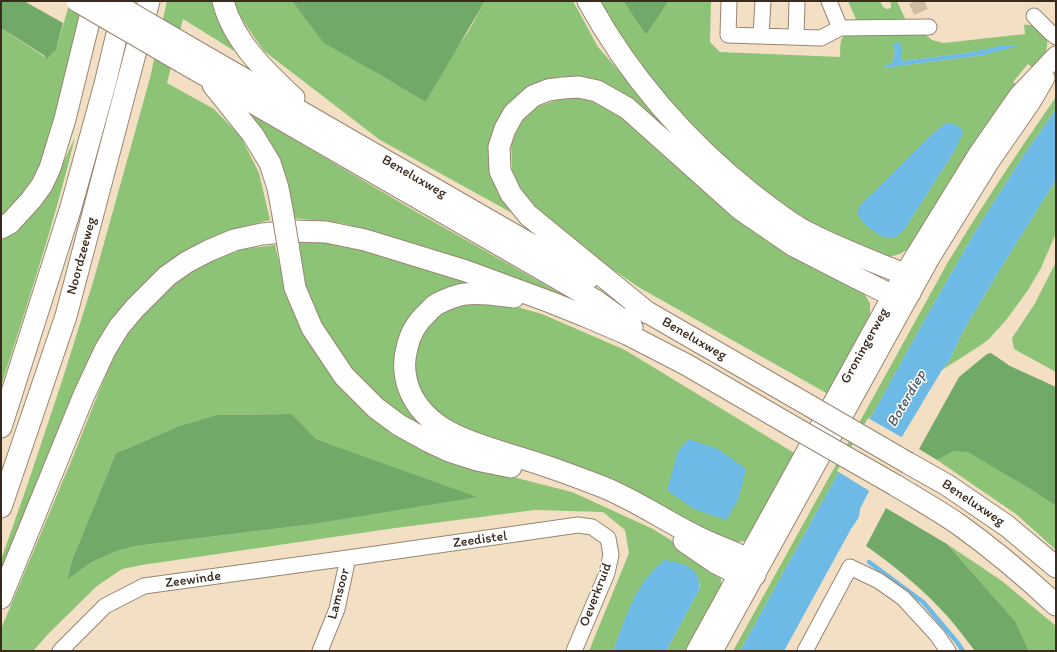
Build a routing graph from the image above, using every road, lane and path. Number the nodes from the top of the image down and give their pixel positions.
1 (77, 1) edge
2 (94, 1) edge
3 (110, 1) edge
4 (126, 1) edge
5 (149, 1) edge
6 (223, 1) edge
7 (588, 1) edge
8 (729, 1) edge
9 (763, 1) edge
10 (797, 1) edge
11 (829, 1) edge
12 (1034, 16) dead end
13 (929, 27) dead end
14 (840, 28) junction
15 (761, 36) junction
16 (796, 37) junction
17 (1056, 37) edge
18 (1056, 56) edge
19 (1056, 60) edge
20 (197, 65) junction
21 (323, 124) junction
22 (1, 228) edge
23 (924, 254) junction
24 (902, 288) junction
25 (550, 302) junction
26 (648, 313) junction
27 (687, 365) junction
28 (1, 427) edge
29 (1, 507) edge
30 (608, 538) joint
31 (348, 558) junction
32 (1056, 567) edge
33 (747, 569) junction
34 (1, 598) edge
35 (1056, 605) edge
36 (60, 651) edge
37 (320, 651) edge
38 (574, 651) edge
39 (696, 651) edge
40 (713, 651) edge
41 (805, 651) edge
42 (948, 651) edge

1 - 20 highway, bridge
2 - 22 highway
3 - 20 highway, bridge
4 - 28 highway, Noordzeeweg
5 - 29 highway, Noordzeeweg
6 - 21 highway
7 - 24 highway
8 - 15 street
9 - 15 street
10 - 16 street
11 - 14 street
12 - 17 street
13 - 14 street
14 - 16 street
15 - 16 street
18 - 23 main road, Groningerweg
19 - 23 main road, Groningerweg
20 - 21 highway
20 - 27 highway
20 - 33 highway, bridge
21 - 26 highway, Beneluxweg
23 - 24 main road, Groningerweg
24 - 26 highway
24 - 33 main road, Groningerweg
25 - 27 highway
25 - 33 highway
25 - 34 highway
26 - 32 highway, Beneluxweg, bridge
27 - 35 highway, Beneluxweg, bridge
30 - 31 street, Zeedistel
30 - 38 street, Oeverkruid
31 - 36 street, Zeewinde
31 - 37 street, Lamsoor
33 - 39 main road, Groningerweg
33 - 40 main road, Groningerweg
41 - 42 street

